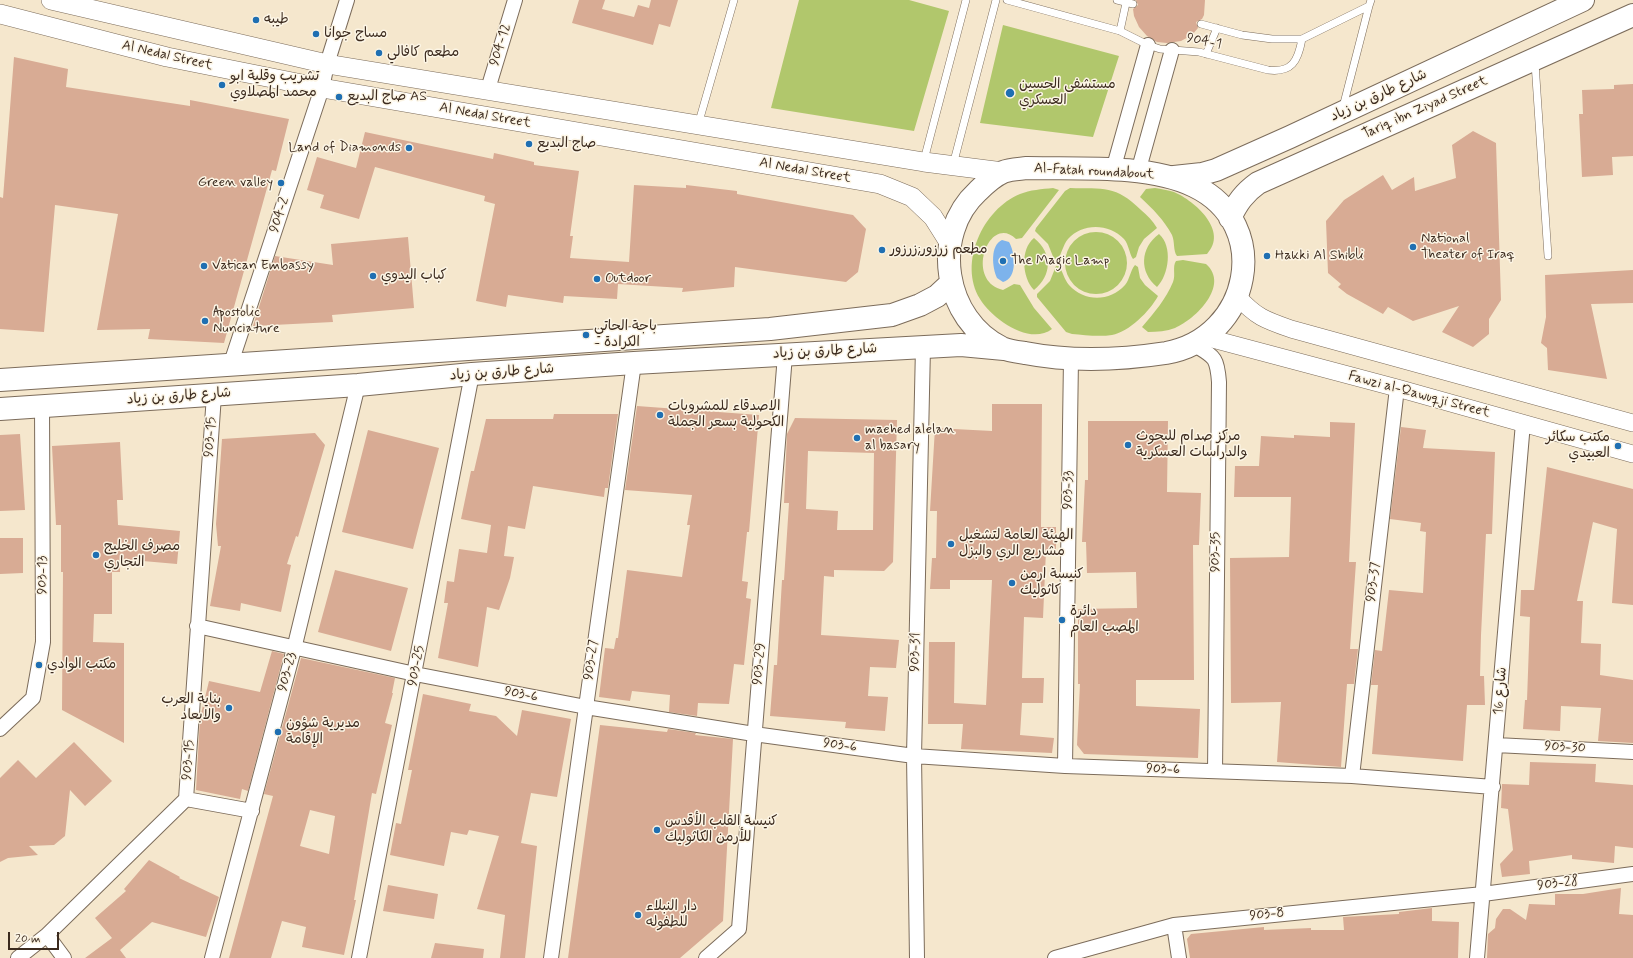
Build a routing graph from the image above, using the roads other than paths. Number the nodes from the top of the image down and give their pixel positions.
1 (51, 0) edge
2 (347, 0) edge
3 (515, 0) edge
4 (734, 0) edge
5 (966, 0) edge
6 (996, 0) edge
7 (1007, 0) edge
8 (1117, 0) edge
9 (1583, 0) edge
10 (1370, 3) edge
11 (95, 5) edge
12 (0, 14) edge
13 (1633, 15) edge
14 (1201, 24) dead end
15 (1217, 28) junction
16 (1120, 31) junction
17 (1302, 39) junction
18 (1148, 45) junction
19 (1172, 50) junction
20 (1206, 54) junction
21 (1534, 59) junction
22 (327, 64) junction
23 (322, 88) junction
24 (488, 89) junction
25 (1342, 113) junction
26 (698, 125) junction
27 (924, 162) junction
28 (953, 166) junction
29 (1113, 170) junction
30 (1003, 172) junction
31 (1138, 172) junction
32 (1171, 177) junction
33 (1230, 218) junction
34 (950, 244) junction
35 (1548, 256) dead end
36 (951, 283) junction
37 (1237, 296) junction
38 (1199, 341) junction
39 (923, 346) junction
40 (1004, 349) junction
41 (785, 355) junction
42 (1071, 359) junction
43 (634, 363) junction
44 (230, 366) junction
45 (472, 374) junction
46 (0, 380) edge
47 (358, 385) junction
48 (1397, 388) junction
49 (214, 395) junction
50 (42, 405) junction
51 (0, 409) edge
52 (1523, 423) junction
53 (1633, 423) edge
54 (1633, 454) edge
55 (197, 626) junction
56 (294, 649) junction
57 (415, 674) junction
58 (586, 707) junction
59 (0, 729) edge
60 (754, 734) junction
61 (1496, 745) junction
62 (1633, 752) edge
63 (914, 756) junction
64 (1065, 766) junction
65 (1215, 771) junction
66 (1352, 776) junction
67 (1493, 787) junction
68 (186, 798) junction
69 (252, 811) junction
70 (1633, 874) edge
71 (1483, 894) junction
72 (1174, 925) junction
73 (47, 935) junction
74 (18, 958) edge
75 (64, 958) edge
76 (212, 958) edge
77 (359, 958) edge
78 (551, 958) edge
79 (706, 958) edge
80 (917, 958) edge
81 (1054, 958) edge
82 (1179, 958) edge
83 (1477, 958) edge

1 - 11 main road, Al Nedal Street
2 - 22 street, 904-2
3 - 24 street, 904-12
4 - 26 lane
5 - 27 lane
6 - 28 lane
7 - 16 lane, 904-1
8 - 16 lane
9 - 25 main road, شارع طارق بن زياد
10 - 17 lane
10 - 25 lane
11 - 22 main road, Al Nedal Street
12 - 23 main road, Al Nedal Street
13 - 21 main road, Tariq ibn Ziyad Street
14 - 15 lane
15 - 17 lane
15 - 20 lane
16 - 18 lane, 904-1
17 - 20 lane, 904-1
18 - 19 lane, 904-1
18 - 29 street
19 - 20 lane, 904-1
19 - 31 street
21 - 33 main road, Tariq ibn Ziyad Street
21 - 35 lane
22 - 23 street, 904-2
22 - 24 main road, Al Nedal Street
23 - 34 main road, Al Nedal Street
23 - 44 street, 904-2
24 - 26 main road, Al Nedal Street
25 - 32 main road, شارع طارق بن زياد
26 - 27 main road, Al Nedal Street
27 - 28 main road, Al Nedal Street
28 - 30 main road, Al Nedal Street
29 - 30 main road, Al-Fatah roundabout
29 - 31 main road, Al-Fatah roundabout
30 - 34 main road, Al-Fatah roundabout
31 - 32 main road, Al-Fatah roundabout
32 - 33 main road, Al-Fatah roundabout
33 - 37 main road, Al-Fatah roundabout
34 - 36 main road, Al-Fatah roundabout
36 - 40 main road, Al-Fatah roundabout
36 - 44 main road, شارع طارق بن زياد
37 - 38 main road, Al-Fatah roundabout
37 - 53 street
38 - 42 main road, Al-Fatah roundabout
38 - 48 street, Fawzi al-Qawuqji Street
38 - 65 street, 903-35
39 - 40 main road, شارع طارق بن زياد
39 - 41 main road, شارع طارق بن زياد
39 - 63 street, 903-31
40 - 42 main road, Al-Fatah roundabout
41 - 43 main road, شارع طارق بن زياد
41 - 60 street, 903-29
42 - 64 street, 903-33
43 - 45 main road, شارع طارق بن زياد
43 - 58 street, 903-27
44 - 46 main road, شارع طارق بن زياد
45 - 47 main road, شارع طارق بن زياد
45 - 57 street, 903-25
47 - 49 main road, شارع طارق بن زياد
47 - 56 street, 903-23
48 - 52 street, Fawzi al-Qawuqji Street
48 - 66 street, 903-37
49 - 50 main road, شارع طارق بن زياد
49 - 55 street, 903-15
50 - 51 main road, شارع طارق بن زياد
50 - 59 street, 903-13
52 - 54 street, Fawzi al-Qawuqji Street
52 - 61 street, شارع 16
55 - 56 street, 903-6
55 - 68 street, 903-15
56 - 57 street, 903-6
56 - 69 street, 903-23
57 - 58 street, 903-6
57 - 77 street, 903-25
58 - 60 street, 903-6
58 - 78 street, 903-27
60 - 63 street, 903-6
60 - 79 street, 903-29
61 - 62 street, 903-30
61 - 67 street, شارع 16
63 - 64 street, 903-6
63 - 80 street, 903-31
64 - 65 street, 903-6
65 - 66 street, 903-6
66 - 67 street, 903-6
67 - 71 street, شارع 16
68 - 69 street
68 - 73 street, 903-15
69 - 76 street, 903-23
70 - 71 street, 903-28
71 - 72 street, 903-8
71 - 83 street, شارع 16
72 - 81 street, 903-8
72 - 82 street
73 - 74 street, 903-15
73 - 75 street

